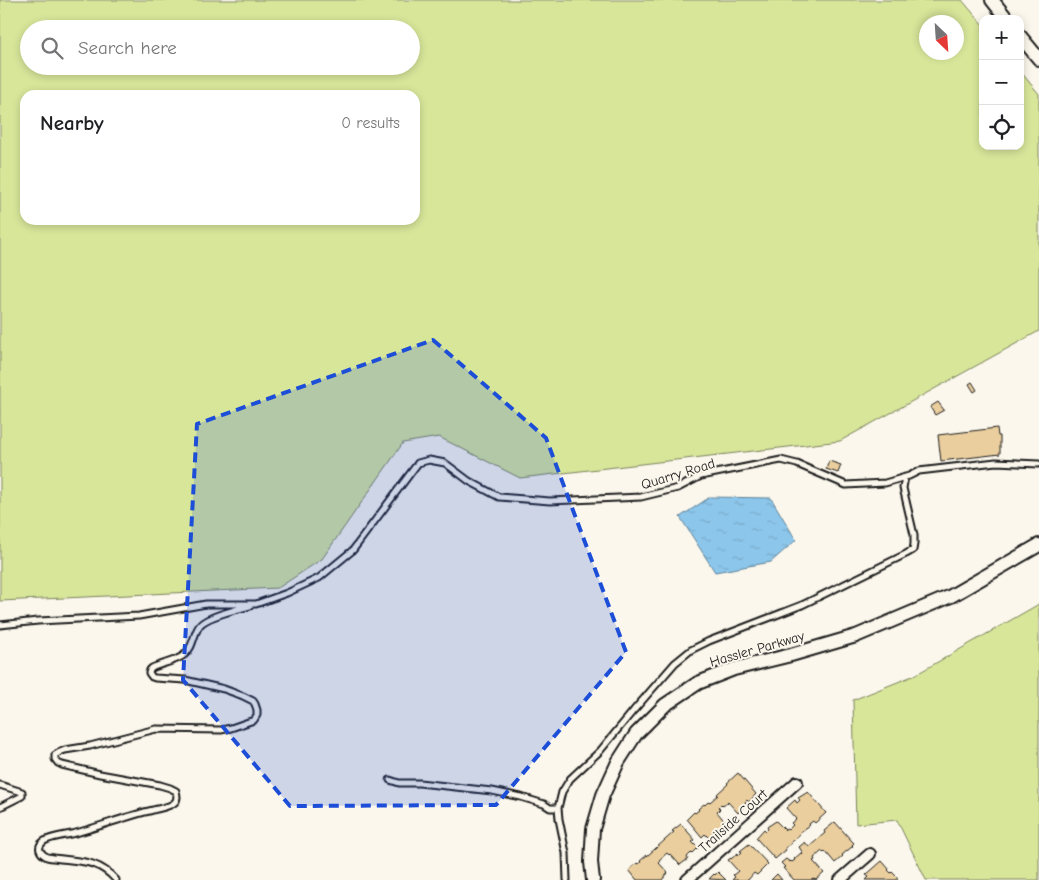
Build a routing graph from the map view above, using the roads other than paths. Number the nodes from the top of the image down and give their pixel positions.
1 (992, 0) edge
2 (1003, 15) edge
3 (1024, 41) edge
4 (1039, 59) edge
5 (1039, 464) edge
6 (905, 478) junction
7 (1039, 546) edge
8 (256, 604) junction
9 (0, 625) edge
10 (390, 780) dead end
11 (797, 782) dead end
12 (0, 785) edge
13 (0, 807) edge
14 (558, 808) junction
15 (870, 854) dead end
16 (116, 880) edge
17 (566, 880) edge
18 (592, 880) edge
19 (688, 880) edge
20 (840, 880) edge

1 - 2 street
3 - 4 street
5 - 6 lane, Quarry Road
6 - 8 lane, Quarry Road
6 - 14 lane
7 - 18 street, Hassler Parkway
8 - 9 lane
8 - 16 lane, Quarry Road
10 - 14 lane
11 - 19 street, Trailside Court
12 - 13 lane
14 - 17 lane
15 - 20 street

